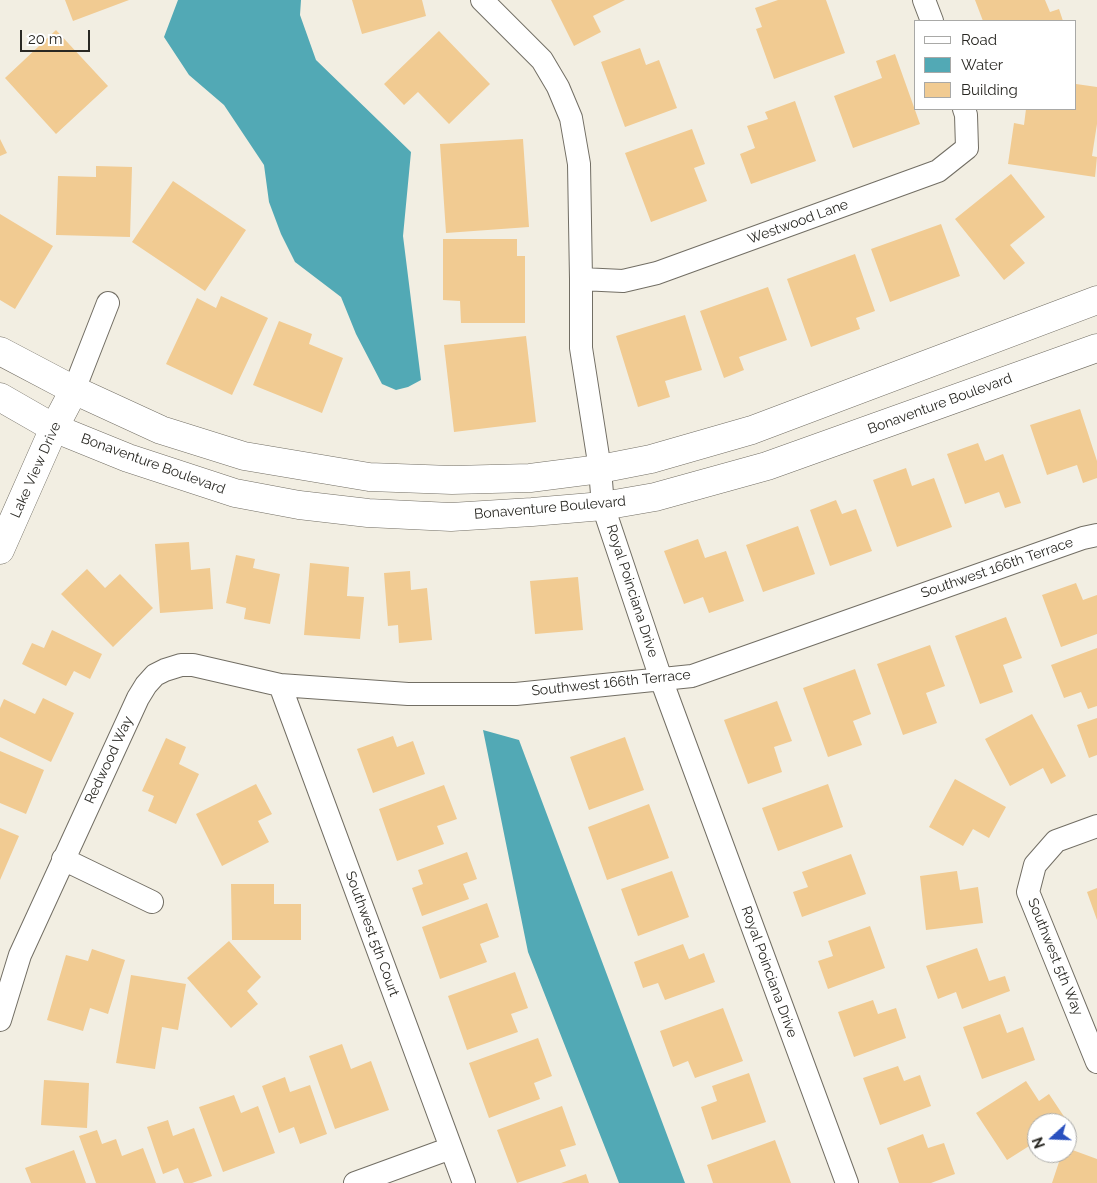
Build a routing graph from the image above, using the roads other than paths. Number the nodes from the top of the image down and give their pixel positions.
1 (482, 0) edge
2 (924, 0) edge
3 (932, 20) edge
4 (964, 110) edge
5 (581, 279) junction
6 (1097, 300) edge
7 (108, 303) dead end
8 (1097, 348) edge
9 (0, 352) edge
10 (74, 390) junction
11 (0, 398) edge
12 (54, 428) junction
13 (600, 469) junction
14 (603, 506) junction
15 (1097, 535) edge
16 (0, 550) edge
17 (165, 670) joint
18 (661, 679) junction
19 (280, 685) junction
20 (1097, 826) edge
21 (63, 859) junction
22 (152, 902) dead end
23 (0, 1020) edge
24 (1097, 1062) edge
25 (451, 1148) junction
26 (355, 1183) edge
27 (464, 1183) edge
28 (847, 1183) edge

1 - 5 street, Royal Poinciana Drive
2 - 3 street
4 - 5 street, Westwood Lane
5 - 13 street, Royal Poinciana Drive
6 - 13 main road
7 - 10 street
8 - 14 main road, Bonaventure Boulevard
9 - 10 main road
10 - 12 main road, Lake View Drive
10 - 13 main road
11 - 12 main road, Bonaventure Boulevard
12 - 14 main road, Bonaventure Boulevard
12 - 16 main road, Lake View Drive
13 - 14 street, Royal Poinciana Drive
14 - 18 street, Royal Poinciana Drive
15 - 18 street, Southwest 166th Terrace
17 - 19 street, Southwest 166th Terrace
17 - 21 street, Redwood Way
18 - 19 street, Southwest 166th Terrace
18 - 28 street, Royal Poinciana Drive
19 - 25 street, Southwest 5th Court
20 - 24 street, Southwest 5th Way
21 - 22 street
21 - 23 street, Redwood Way
25 - 26 street
25 - 27 street, Southwest 5th Court

